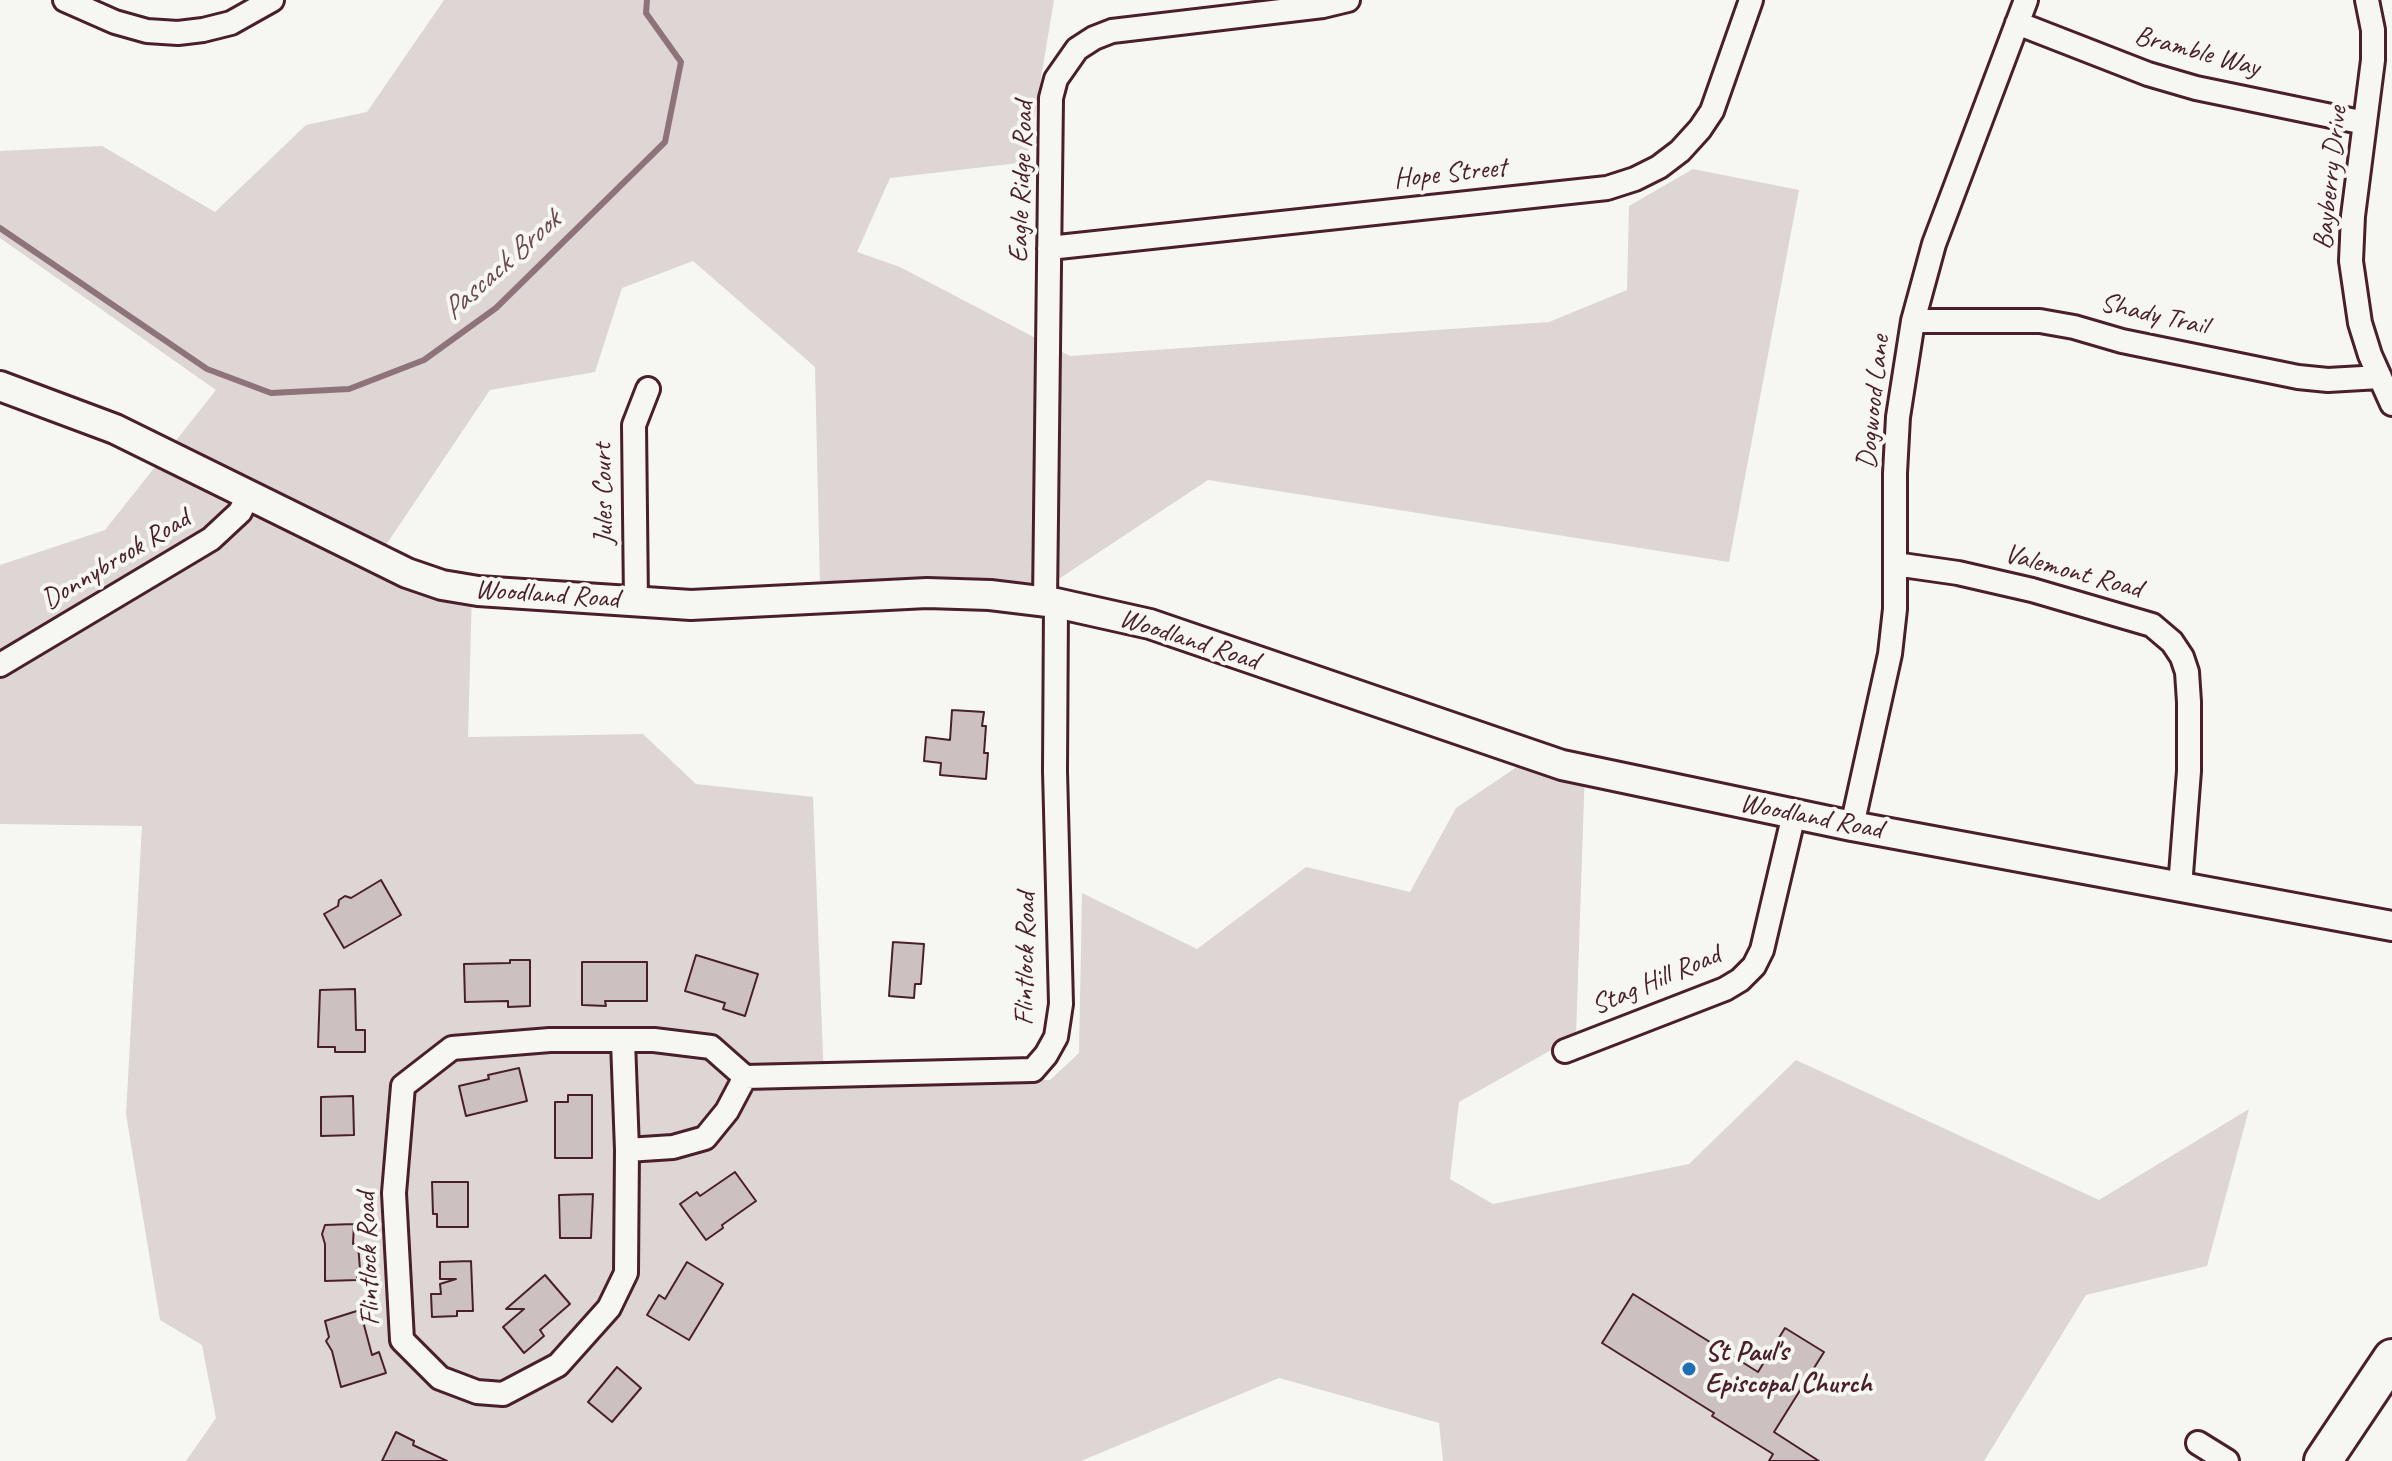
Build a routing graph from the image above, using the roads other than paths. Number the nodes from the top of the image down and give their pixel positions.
1 (65, 0) edge
2 (272, 0) edge
3 (1348, 0) edge
4 (1751, 0) edge
5 (2026, 0) edge
6 (2367, 0) edge
7 (2017, 23) junction
8 (2382, 28) edge
9 (2365, 123) junction
10 (1049, 248) junction
11 (1913, 321) junction
12 (2380, 377) junction
13 (0, 386) edge
14 (648, 389) dead end
15 (2392, 404) edge
16 (249, 494) junction
17 (1895, 564) junction
18 (636, 602) junction
19 (1051, 602) junction
20 (0, 665) edge
21 (1794, 814) junction
22 (1852, 826) junction
23 (2180, 887) junction
24 (2392, 926) edge
25 (623, 1041) junction
26 (1565, 1051) dead end
27 (745, 1077) junction
28 (627, 1150) junction
29 (2392, 1358) edge
30 (2198, 1443) dead end
31 (2227, 1461) edge
32 (2323, 1461) edge

1 - 2 street
3 - 10 street, Eagle Ridge Road
4 - 10 street, Hope Street
5 - 7 street, Dogwood Lane
6 - 8 street, Bayberry Drive
7 - 9 street, Bramble Way
7 - 11 street, Dogwood Lane
8 - 9 street, Bayberry Drive
9 - 12 street, Bayberry Drive
10 - 19 street, Eagle Ridge Road
11 - 12 street, Shady Trail
11 - 17 street, Dogwood Lane
12 - 15 street, Bayberry Drive
13 - 16 street, Woodland Road
14 - 18 street, Jules Court
16 - 18 street, Woodland Road
16 - 20 street, Donnybrook Road
17 - 22 street, Dogwood Lane
17 - 23 street, Valemont Road
18 - 19 street, Woodland Road
19 - 21 street, Woodland Road
19 - 27 street, Flintlock Road
21 - 22 street, Woodland Road
21 - 26 street, Stag Hill Road
22 - 23 street, Woodland Road
23 - 24 street, Woodland Road
25 - 27 street, Flintlock Road
25 - 28 street, Flintlock Road
25 - 28 street, Flintlock Road
27 - 28 street
29 - 32 main road
30 - 31 street

